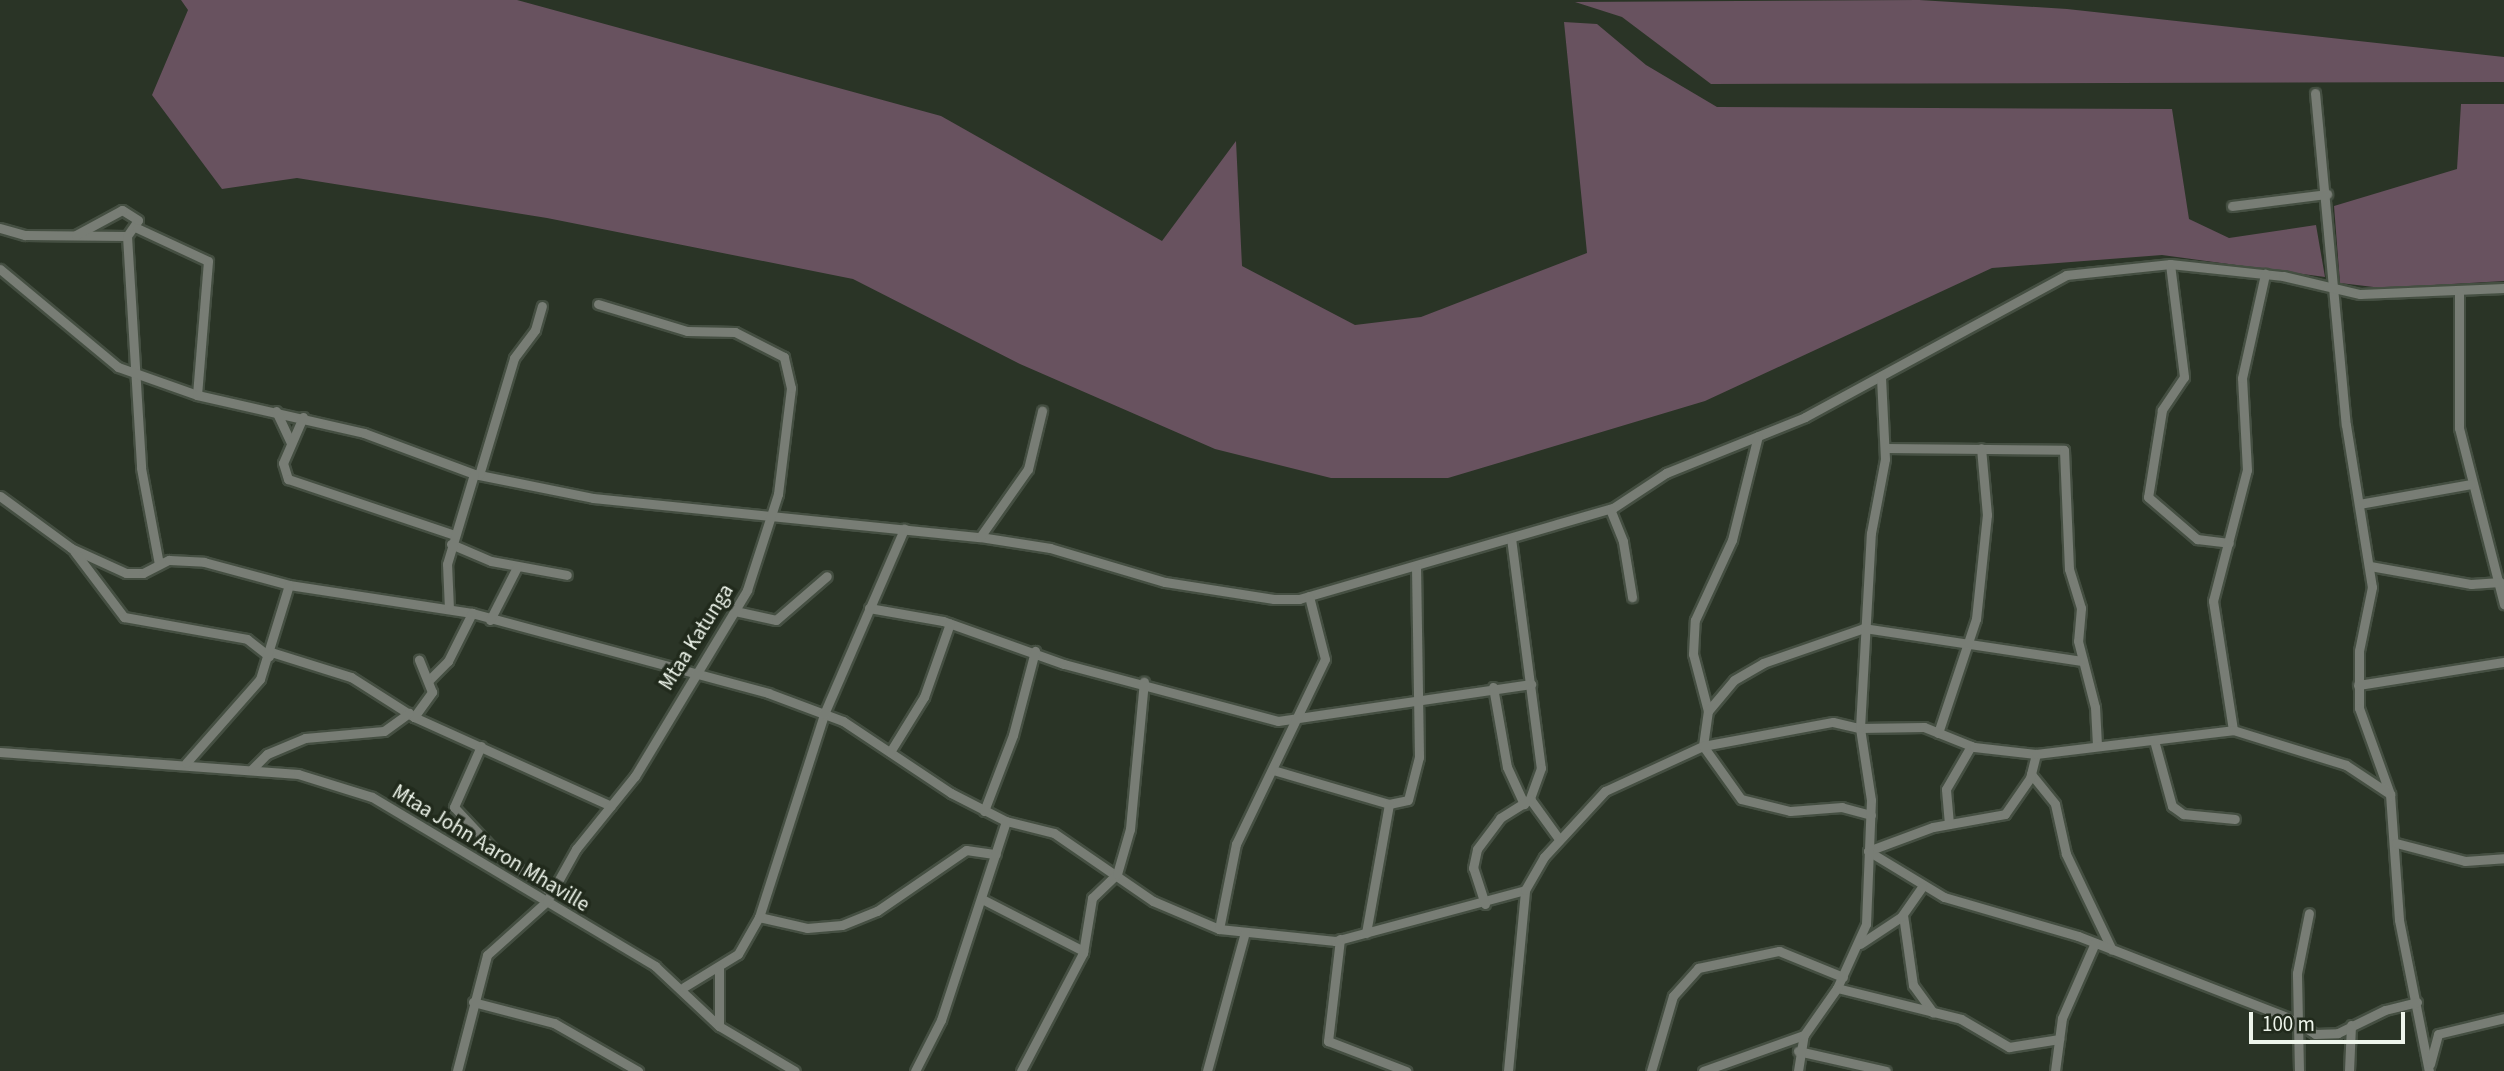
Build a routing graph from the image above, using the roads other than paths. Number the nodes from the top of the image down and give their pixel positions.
1 (2315, 93) dead end
2 (2327, 194) junction
3 (2232, 206) dead end
4 (0, 228) edge
5 (137, 228) junction
6 (76, 235) junction
7 (127, 236) junction
8 (2170, 264) junction
9 (0, 269) edge
10 (2265, 274) junction
11 (2334, 288) junction
12 (2504, 288) edge
13 (2459, 290) junction
14 (598, 304) dead end
15 (542, 306) dead end
16 (134, 372) junction
17 (1881, 376) junction
18 (197, 395) junction
19 (276, 411) junction
20 (1042, 411) dead end
21 (303, 417) junction
22 (1758, 436) junction
23 (291, 443) junction
24 (1885, 448) junction
25 (1981, 448) junction
26 (476, 474) junction
27 (2471, 484) junction
28 (0, 496) edge
29 (2359, 504) junction
30 (1610, 509) junction
31 (770, 519) junction
32 (904, 529) junction
33 (980, 537) junction
34 (1511, 538) junction
35 (453, 540) junction
36 (2229, 543) junction
37 (73, 549) junction
38 (159, 564) junction
39 (517, 566) junction
40 (1416, 566) junction
41 (2370, 566) junction
42 (567, 575) dead end
43 (827, 576) dead end
44 (2500, 582) junction
45 (289, 585) junction
46 (1309, 596) junction
47 (1632, 597) dead end
48 (2504, 604) edge
49 (869, 608) junction
50 (449, 609) junction
51 (735, 611) junction
52 (471, 613) junction
53 (489, 620) junction
54 (950, 623) junction
55 (1864, 628) junction
56 (1967, 642) junction
57 (1035, 650) junction
58 (270, 654) junction
59 (419, 660) dead end
60 (2083, 661) junction
61 (2504, 662) edge
62 (693, 673) junction
63 (429, 680) junction
64 (1144, 682) junction
65 (1531, 684) junction
66 (2358, 685) junction
67 (1493, 687) junction
68 (1414, 700) junction
69 (1708, 711) junction
70 (824, 714) junction
71 (411, 715) junction
72 (1298, 720) junction
73 (1860, 728) junction
74 (2233, 730) junction
75 (1938, 733) junction
76 (1952, 740) junction
77 (2097, 744) junction
78 (2155, 744) junction
79 (481, 746) junction
80 (1703, 746) junction
81 (1970, 746) junction
82 (0, 751) edge
83 (890, 752) junction
84 (2036, 754) junction
85 (186, 763) junction
86 (1960, 763) junction
87 (252, 769) junction
88 (1273, 770) junction
89 (2031, 774) junction
90 (2390, 794) junction
91 (1527, 802) junction
92 (1389, 804) junction
93 (611, 806) junction
94 (984, 811) junction
95 (1871, 815) junction
96 (2235, 818) dead end
97 (1006, 821) junction
98 (1949, 824) junction
99 (1559, 839) junction
100 (2396, 844) junction
101 (1868, 851) junction
102 (996, 853) junction
103 (2504, 858) edge
104 (1117, 874) junction
105 (1922, 887) junction
106 (1525, 890) junction
107 (550, 897) junction
108 (982, 899) junction
109 (1485, 904) junction
110 (2309, 913) dead end
111 (1903, 915) junction
112 (759, 917) junction
113 (1219, 929) junction
114 (1245, 932) junction
115 (1367, 933) junction
116 (1340, 939) junction
117 (2095, 943) junction
118 (1860, 944) junction
119 (2112, 950) junction
120 (1083, 951) junction
121 (719, 967) junction
122 (1843, 977) junction
123 (684, 988) junction
124 (1837, 988) junction
125 (473, 1002) junction
126 (2417, 1002) junction
127 (1933, 1013) junction
128 (2504, 1018) edge
129 (2297, 1023) junction
130 (2351, 1025) junction
131 (719, 1026) junction
132 (1804, 1035) junction
133 (2059, 1040) junction
134 (1798, 1051) junction
135 (2429, 1068) edge
136 (1394, 1069) edge
137 (457, 1071) edge
138 (638, 1071) edge
139 (795, 1071) edge
140 (915, 1071) edge
141 (1021, 1071) edge
142 (1207, 1071) edge
143 (1406, 1071) edge
144 (1508, 1071) edge
145 (1651, 1071) edge
146 (1703, 1071) edge
147 (1798, 1071) edge
148 (1886, 1071) edge
149 (2055, 1071) edge
150 (2299, 1071) edge
151 (2349, 1071) edge

1 - 2 street
2 - 3 street
2 - 11 street
4 - 6 street
5 - 6 street
5 - 7 street
5 - 18 street
6 - 7 street
7 - 16 street
8 - 10 street
8 - 17 street
8 - 36 street
9 - 16 street
10 - 11 street
10 - 36 street
11 - 13 street
11 - 29 street
12 - 13 street
13 - 27 street
14 - 31 street, Mtaa Katunga
15 - 26 street
16 - 18 street
16 - 38 street
17 - 22 street
17 - 24 street
18 - 19 street
19 - 21 street
19 - 23 street
20 - 33 street
21 - 23 street
21 - 26 street
22 - 30 street
22 - 69 street
23 - 35 street
24 - 25 street
24 - 55 street
25 - 56 street
25 - 60 street
26 - 31 street
26 - 35 street
27 - 29 street
27 - 44 street
28 - 37 street
29 - 41 street
30 - 34 street
30 - 47 street
31 - 32 street
31 - 51 street, Mtaa Katunga
32 - 33 street
32 - 49 street
33 - 46 street
34 - 40 street
34 - 65 street
35 - 39 street
35 - 50 street
36 - 74 street
37 - 38 street
37 - 58 street
38 - 45 street
39 - 42 street
39 - 53 street
40 - 46 street
40 - 68 street
41 - 44 street
41 - 66 street
43 - 51 street
44 - 48 street
45 - 50 street
45 - 58 street
46 - 72 street
49 - 54 street
49 - 70 street
50 - 52 street
51 - 62 street, Mtaa Katunga
52 - 53 street
52 - 63 street
53 - 62 street
54 - 57 street
54 - 83 street
55 - 56 street
55 - 69 street
55 - 73 street
56 - 60 street
56 - 75 street
57 - 64 street
57 - 94 street
58 - 71 street
58 - 85 street
59 - 63 street
60 - 77 street
61 - 66 street
62 - 70 street
62 - 93 street, Mtaa Katunga
63 - 71 street
64 - 72 street
64 - 104 street
65 - 67 street
65 - 91 street
66 - 90 street
67 - 68 street
67 - 91 street
68 - 72 street
68 - 92 street
69 - 80 street
70 - 83 street
70 - 112 street
71 - 79 street
71 - 87 street
72 - 88 street
73 - 75 street
73 - 80 street
73 - 95 street
74 - 78 street
74 - 90 street
75 - 76 street
76 - 81 street
76 - 86 street
77 - 78 street
77 - 84 street
78 - 96 street
79 - 93 street
79 - 107 street
80 - 95 street
80 - 99 street
81 - 84 street
81 - 86 street
82 - 85 street, Mtaa John Aaron Mhaville
83 - 94 street
84 - 89 street
85 - 87 street, Mtaa John Aaron Mhaville
86 - 98 street
87 - 107 street, Mtaa John Aaron Mhaville
88 - 92 street
88 - 113 street
89 - 98 street
89 - 119 street
90 - 100 street
91 - 99 street
91 - 109 street
92 - 115 street
93 - 107 street, Mtaa Katunga
94 - 97 street
95 - 101 street
97 - 102 street
97 - 104 street
98 - 101 street
99 - 106 street
100 - 103 street
100 - 126 street
101 - 105 street
101 - 118 street
102 - 108 street
102 - 112 street
104 - 113 street
104 - 120 street
105 - 111 street
105 - 117 street
106 - 109 street
106 - 144 street
107 - 123 street, Mtaa John Aaron Mhaville
107 - 125 street, Mtaa Katunga
108 - 120 street
108 - 140 street
109 - 115 street
110 - 129 street
111 - 118 street
111 - 127 street
112 - 121 street
113 - 114 street
114 - 116 street
114 - 142 street
115 - 116 street
116 - 136 street
117 - 119 street
117 - 133 street
118 - 122 street
119 - 129 street
120 - 141 street
121 - 123 street
121 - 131 street
122 - 124 street
122 - 145 street
123 - 131 street, Mtaa John Aaron Mhaville
124 - 127 street
124 - 132 street
125 - 137 street, Mtaa Katunga
125 - 138 street
126 - 130 street
126 - 135 street
127 - 133 street
128 - 135 street
129 - 130 street
129 - 150 street
130 - 151 street
131 - 139 street, Mtaa John Aaron Mhaville
132 - 134 street
132 - 146 street
133 - 149 street
134 - 147 street
134 - 148 street
136 - 143 street

